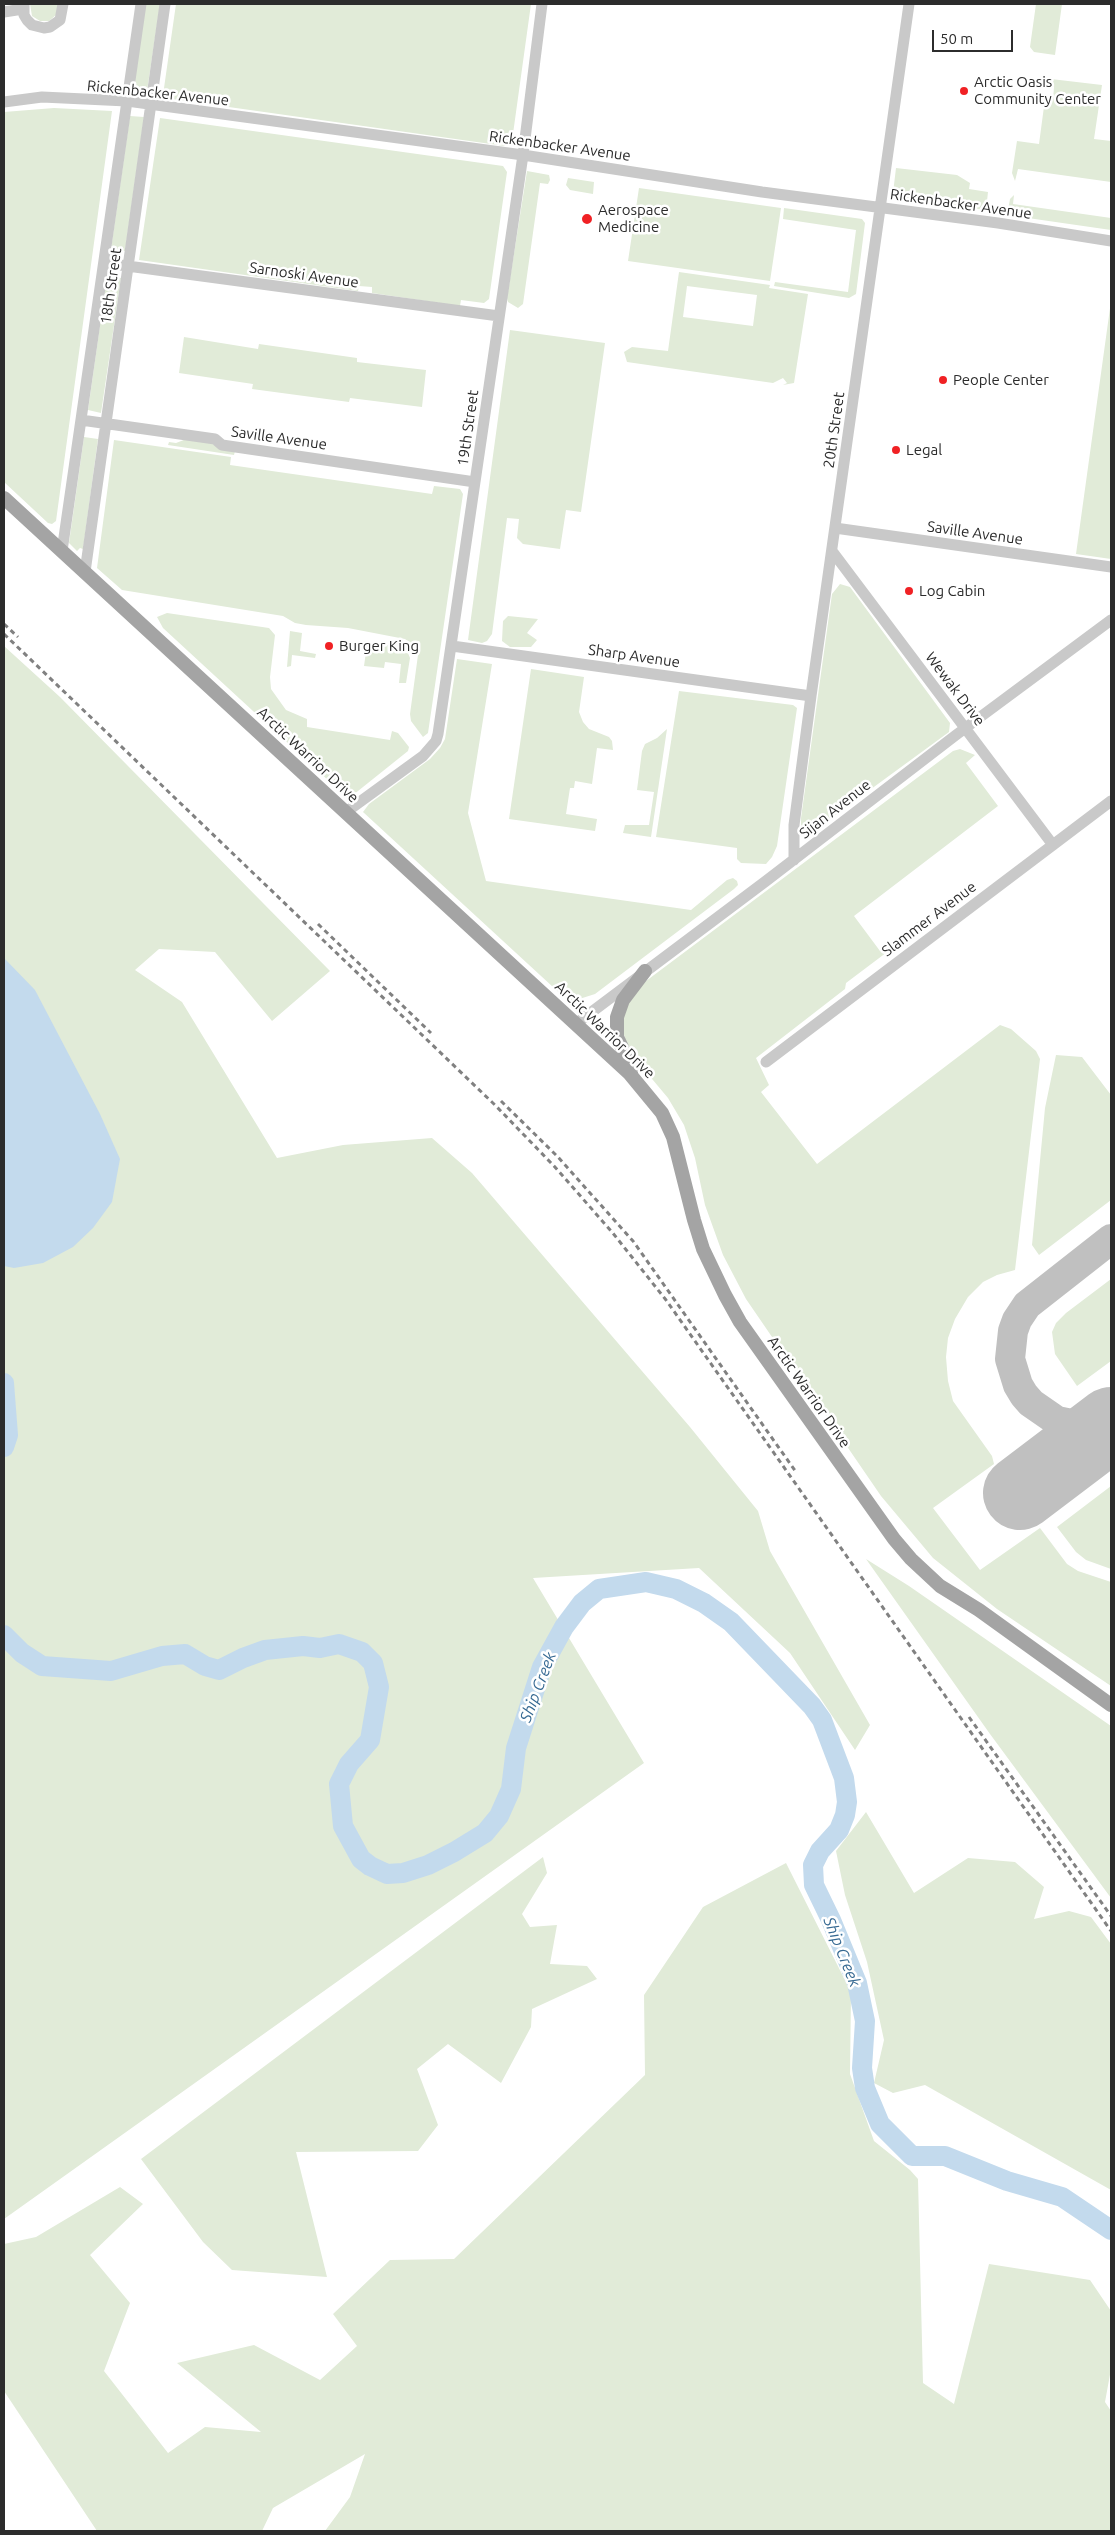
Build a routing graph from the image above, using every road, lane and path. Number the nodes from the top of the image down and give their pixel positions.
1 (63, 4) edge
2 (141, 4) edge
3 (165, 4) edge
4 (542, 4) edge
5 (909, 4) edge
6 (24, 6) edge
7 (4, 12) edge
8 (127, 101) junction
9 (4, 102) edge
10 (151, 105) junction
11 (523, 155) junction
12 (881, 207) junction
13 (1111, 241) edge
14 (105, 263) junction
15 (129, 267) junction
16 (499, 316) junction
17 (81, 420) junction
18 (106, 424) junction
19 (475, 482) junction
20 (4, 498) edge
21 (835, 528) junction
22 (62, 551) junction
23 (832, 551) junction
24 (1111, 567) edge
25 (85, 572) junction
26 (1111, 620) edge
27 (452, 646) junction
28 (811, 696) junction
29 (965, 728) junction
30 (1111, 801) edge
31 (346, 812) junction
32 (1053, 845) junction
33 (794, 860) junction
34 (645, 970) junction
35 (577, 1023) junction
36 (766, 1062) dead end
37 (641, 1085) junction
38 (1111, 1705) edge

1 - 6 street
2 - 8 street, 18th Street
3 - 10 street, 18th Street
4 - 11 street, 19th Street
5 - 12 street, 20th Street
6 - 7 street
8 - 9 street, Rickenbacker Avenue
8 - 10 street, Rickenbacker Avenue
8 - 14 street, 18th Street
10 - 11 street, Rickenbacker Avenue
10 - 15 street, 18th Street
11 - 12 street, Rickenbacker Avenue
11 - 16 street, 19th Street
12 - 13 street, Rickenbacker Avenue
12 - 21 street, 20th Street
14 - 15 street, Sarnoski Avenue
14 - 17 street, 18th Street
15 - 16 street, Sarnoski Avenue
15 - 18 street, 18th Street
16 - 19 street, 19th Street
17 - 18 street, Saville Avenue
17 - 22 street, 18th Street
18 - 19 street, Saville Avenue
18 - 25 street, 18th Street
19 - 27 street, 19th Street
20 - 22 main road, Arctic Warrior Drive
21 - 23 street, 20th Street
21 - 24 street, Saville Avenue
22 - 25 main road, Arctic Warrior Drive
23 - 28 street, 20th Street
23 - 29 street, Wewak Drive
25 - 31 main road, Arctic Warrior Drive
26 - 29 street, Sijan Avenue
27 - 28 street, Sharp Avenue
27 - 31 street, 19th Street
28 - 33 street, 20th Street
29 - 32 street, Wewak Drive
29 - 33 street, Sijan Avenue
30 - 32 street, Slammer Avenue
31 - 35 main road, Arctic Warrior Drive
32 - 36 street, Slammer Avenue
33 - 34 street, Sijan Avenue
34 - 35 street, Sijan Avenue
34 - 37 main road
35 - 37 main road, Arctic Warrior Drive
37 - 38 main road, Arctic Warrior Drive

